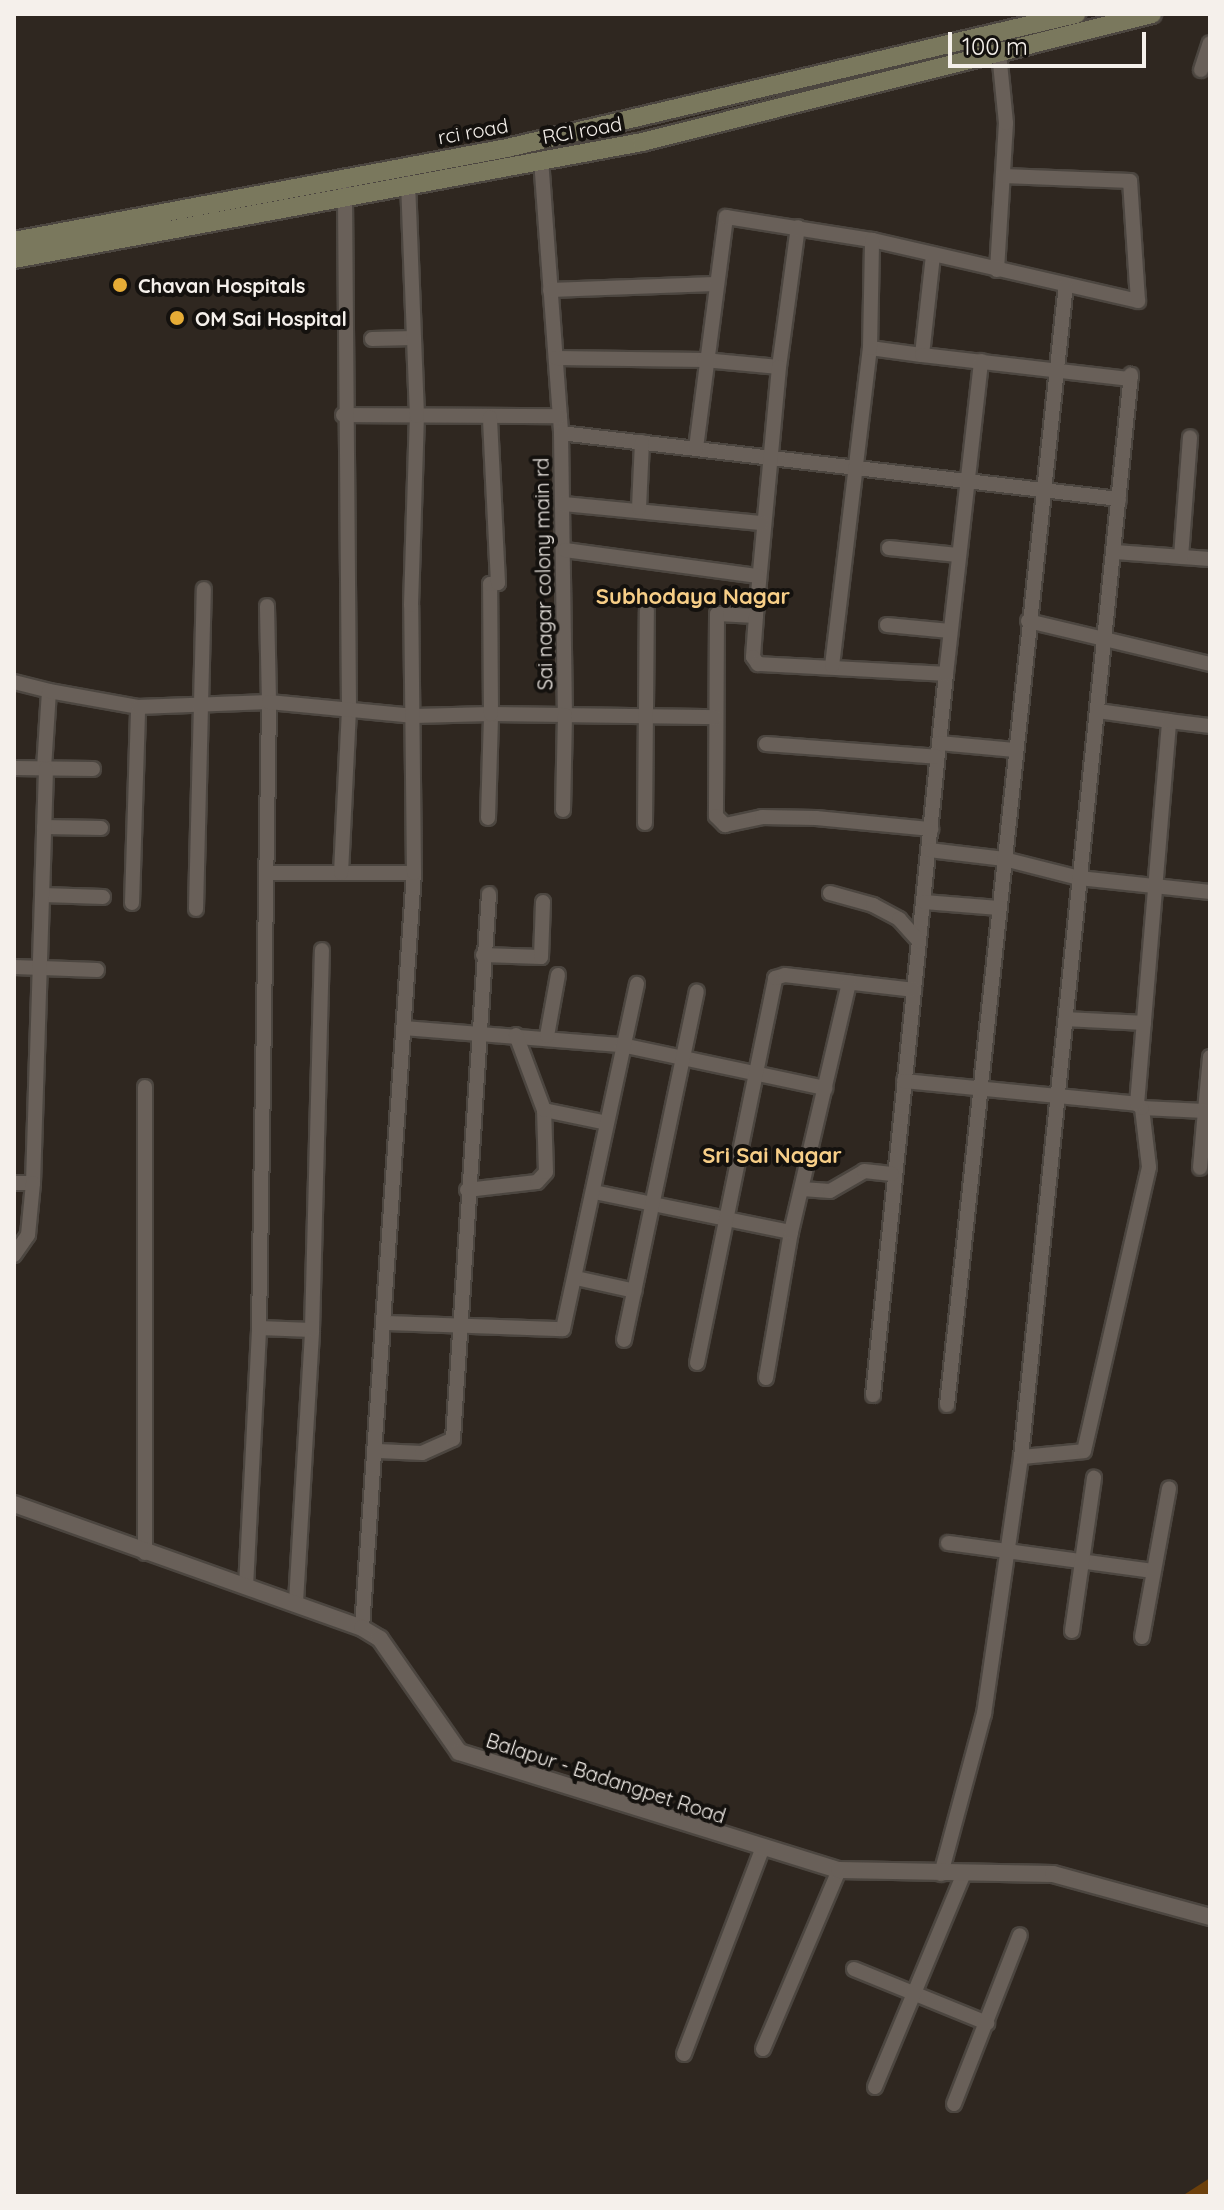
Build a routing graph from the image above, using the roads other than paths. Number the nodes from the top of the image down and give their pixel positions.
1 (1076, 14) edge
2 (1152, 14) edge
3 (1210, 43) edge
4 (933, 47) junction
5 (999, 53) junction
6 (939, 68) junction
7 (1201, 70) dead end
8 (541, 159) junction
9 (1004, 176) junction
10 (408, 183) junction
11 (345, 193) junction
12 (290, 196) junction
13 (798, 227) junction
14 (872, 240) junction
15 (14, 241) edge
16 (933, 255) junction
17 (14, 259) edge
18 (997, 270) junction
19 (715, 284) junction
20 (1066, 285) junction
21 (550, 290) junction
22 (414, 338) junction
23 (372, 339) dead end
24 (870, 348) junction
25 (922, 355) junction
26 (556, 358) junction
27 (704, 360) junction
28 (981, 361) junction
29 (779, 367) junction
30 (1055, 371) junction
31 (343, 415) junction
32 (417, 416) junction
33 (560, 416) junction
34 (490, 417) junction
35 (561, 433) junction
36 (1190, 437) dead end
37 (642, 442) junction
38 (696, 448) junction
39 (768, 457) junction
40 (853, 468) junction
41 (966, 484) junction
42 (1042, 492) junction
43 (1119, 499) junction
44 (563, 504) junction
45 (639, 508) junction
46 (761, 523) junction
47 (889, 548) dead end
48 (565, 550) junction
49 (1115, 552) junction
50 (958, 555) junction
51 (1181, 557) junction
52 (1210, 559) edge
53 (758, 576) junction
54 (204, 589) dead end
55 (267, 606) dead end
56 (647, 610) dead end
57 (756, 616) junction
58 (1028, 621) junction
59 (887, 625) dead end
60 (950, 631) junction
61 (1107, 639) junction
62 (1210, 664) edge
63 (832, 666) junction
64 (946, 674) junction
65 (14, 682) edge
66 (49, 691) junction
67 (269, 702) junction
68 (201, 703) junction
69 (138, 707) junction
70 (349, 708) junction
71 (1098, 711) junction
72 (491, 714) junction
73 (565, 715) junction
74 (644, 715) junction
75 (414, 716) junction
76 (715, 717) junction
77 (1169, 721) junction
78 (1210, 726) edge
79 (766, 744) dead end
80 (938, 750) junction
81 (1015, 750) junction
82 (14, 768) edge
83 (45, 769) junction
84 (93, 769) dead end
85 (563, 810) dead end
86 (488, 818) dead end
87 (645, 823) dead end
88 (44, 827) junction
89 (101, 828) dead end
90 (931, 829) junction
91 (929, 850) junction
92 (1004, 859) junction
93 (267, 873) junction
94 (341, 873) junction
95 (414, 873) junction
96 (1079, 878) junction
97 (1156, 886) junction
98 (1210, 892) edge
99 (830, 893) dead end
100 (489, 894) dead end
101 (43, 895) junction
102 (103, 897) dead end
103 (543, 902) dead end
104 (924, 902) junction
105 (132, 903) dead end
106 (999, 908) junction
107 (196, 909) dead end
108 (919, 941) junction
109 (322, 950) dead end
110 (483, 955) junction
111 (14, 967) edge
112 (40, 967) junction
113 (97, 970) dead end
114 (558, 975) dead end
115 (849, 983) junction
116 (637, 984) dead end
117 (914, 990) junction
118 (697, 992) dead end
119 (1066, 1019) junction
120 (1144, 1023) junction
121 (404, 1028) junction
122 (480, 1034) junction
123 (516, 1035) junction
124 (547, 1036) junction
125 (622, 1045) junction
126 (685, 1057) junction
127 (1210, 1057) edge
128 (755, 1075) junction
129 (904, 1081) junction
130 (145, 1087) dead end
131 (825, 1088) junction
132 (981, 1088) junction
133 (1057, 1096) junction
134 (1140, 1106) junction
135 (544, 1110) junction
136 (1208, 1111) edge
137 (607, 1123) junction
138 (1200, 1168) dead end
139 (892, 1174) junction
140 (14, 1183) edge
141 (33, 1183) junction
142 (802, 1189) junction
143 (467, 1190) junction
144 (594, 1192) junction
145 (656, 1203) junction
146 (725, 1218) junction
147 (791, 1232) junction
148 (14, 1255) edge
149 (576, 1278) junction
150 (635, 1291) junction
151 (387, 1323) junction
152 (460, 1325) junction
153 (259, 1328) junction
154 (312, 1330) junction
155 (624, 1340) dead end
156 (697, 1363) dead end
157 (766, 1378) dead end
158 (873, 1395) dead end
159 (947, 1405) dead end
160 (378, 1451) junction
161 (1021, 1457) junction
162 (1094, 1478) dead end
163 (1169, 1488) dead end
164 (14, 1504) edge
165 (948, 1543) dead end
166 (145, 1553) junction
167 (1007, 1555) junction
168 (1081, 1564) junction
169 (1153, 1571) junction
170 (246, 1587) junction
171 (296, 1602) junction
172 (362, 1628) junction
173 (1072, 1631) dead end
174 (1142, 1637) dead end
175 (762, 1850) junction
176 (839, 1870) junction
177 (941, 1874) junction
178 (963, 1876) junction
179 (1210, 1917) edge
180 (1020, 1935) dead end
181 (854, 1969) dead end
182 (912, 1995) junction
183 (987, 2023) junction
184 (763, 2049) dead end
185 (684, 2054) dead end
186 (875, 2087) dead end
187 (954, 2104) dead end

1 - 4 main road, rci road
2 - 5 main road, RCI road
3 - 7 street
4 - 6 main road
4 - 12 main road, rci road
5 - 6 main road, RCI road
5 - 9 street
6 - 8 main road, RCI road
8 - 10 main road, RCI road
8 - 21 street, Sai nagar colony main rd
9 - 18 street
9 - 20 street
10 - 11 main road, RCI road
10 - 22 street
11 - 12 main road, RCI road
11 - 31 street
12 - 15 main road, rci road
12 - 17 main road, RCI road
13 - 14 street
13 - 19 street
13 - 29 street
14 - 16 street
14 - 24 street
16 - 18 street
16 - 25 street
18 - 20 street
19 - 21 street
19 - 27 street
20 - 30 street
21 - 26 street, Sai nagar colony main rd
22 - 23 street
22 - 32 street
24 - 25 street
24 - 40 street
25 - 28 street
26 - 27 street
26 - 33 street, Sai nagar colony main rd
27 - 29 street
27 - 38 street
28 - 30 street
28 - 41 street
29 - 39 street
30 - 42 street
30 - 43 street
31 - 32 street
31 - 70 street
32 - 34 street
32 - 75 street
33 - 34 street
33 - 35 street, Sai nagar colony main rd
34 - 72 street
35 - 37 street
35 - 44 street, Sai nagar colony main rd
36 - 51 street
37 - 38 street
37 - 45 street
38 - 39 street
39 - 40 street
39 - 46 street
40 - 41 street
40 - 63 street
41 - 42 street
41 - 50 street
42 - 43 street
42 - 58 street
43 - 49 street
44 - 45 street
44 - 48 street, Sai nagar colony main rd
45 - 46 street
46 - 53 street
47 - 50 street
48 - 53 street
48 - 73 street, Sai nagar colony main rd
49 - 51 street
49 - 61 street
50 - 60 street
51 - 52 street
53 - 57 street
54 - 68 street
55 - 67 street
56 - 74 street
57 - 63 street
57 - 76 street
58 - 61 street
58 - 81 street
59 - 60 street
60 - 64 street
61 - 62 street
61 - 71 street
63 - 64 street
64 - 80 street
65 - 66 street
66 - 69 street
66 - 83 street
67 - 68 street
67 - 70 street
67 - 93 street
68 - 69 street
68 - 107 street
69 - 105 street
70 - 75 street
70 - 94 street
71 - 77 street
71 - 96 street
72 - 73 street
72 - 75 street
72 - 86 street
73 - 74 street
73 - 85 street, Sai nagar colony main rd
74 - 76 street
74 - 87 street
75 - 95 street
76 - 90 street
77 - 78 street
77 - 97 street
79 - 80 street
80 - 81 street
80 - 90 street
81 - 92 street
82 - 83 street
83 - 84 street
83 - 88 street
88 - 89 street
88 - 101 street
90 - 91 street
91 - 92 street
91 - 104 street
92 - 96 street
92 - 106 street
93 - 94 street
93 - 153 street
94 - 95 street
95 - 121 street
96 - 97 street
96 - 119 street
97 - 98 street
97 - 120 street
99 - 108 street
100 - 110 street
101 - 102 street
101 - 112 street
103 - 110 street
104 - 106 street
104 - 108 street
106 - 132 street
108 - 117 street
109 - 154 street
110 - 122 street
111 - 112 street
112 - 113 street
112 - 141 street
114 - 124 street
115 - 117 street
115 - 128 street
115 - 131 street
116 - 125 street
117 - 129 street
118 - 126 street
119 - 120 street
119 - 133 street
120 - 134 street
121 - 122 street
121 - 151 street
122 - 123 street
122 - 143 street
123 - 124 street
123 - 135 street
124 - 125 street
125 - 126 street
125 - 137 street
126 - 128 street
126 - 145 street
127 - 136 street
128 - 131 street
128 - 146 street
129 - 132 street
129 - 139 street
130 - 166 street
131 - 142 street
132 - 133 street
132 - 159 street
133 - 134 street
133 - 161 street
134 - 136 street
134 - 161 street
135 - 137 street
135 - 143 street
136 - 138 street
137 - 144 street
139 - 142 street
139 - 158 street
140 - 141 street
141 - 148 street
142 - 147 street
143 - 152 street
144 - 145 street
144 - 149 street
145 - 146 street
145 - 150 street
146 - 147 street
146 - 156 street
147 - 157 street
149 - 150 street
149 - 152 street
150 - 155 street
151 - 152 street
151 - 160 street
152 - 160 street
153 - 154 street
153 - 170 street
154 - 171 street
160 - 172 street
161 - 167 street
162 - 168 street
163 - 169 street
164 - 166 street, Balapur - Badangpet Road
165 - 167 street
166 - 170 street, Balapur - Badangpet Road
167 - 168 street
167 - 177 street
168 - 169 street
168 - 173 street
169 - 174 street
170 - 171 street, Balapur - Badangpet Road
171 - 172 street, Balapur - Badangpet Road
172 - 175 street, Balapur - Badangpet Road
175 - 176 street, Balapur - Badangpet Road
175 - 185 street
176 - 177 street, Balapur - Badangpet Road
176 - 184 street
177 - 178 street, Balapur - Badangpet Road
178 - 179 street, Balapur - Badangpet Road
178 - 182 street
180 - 183 street
181 - 182 street
182 - 183 street
182 - 186 street
183 - 187 street

